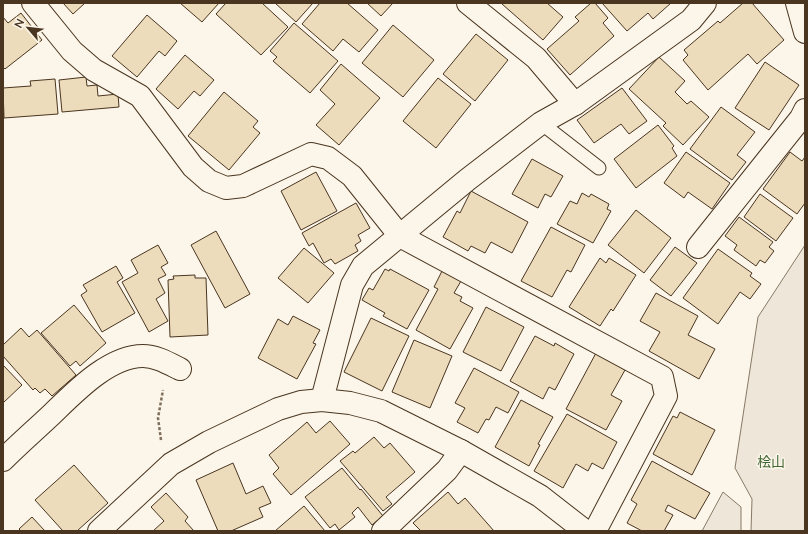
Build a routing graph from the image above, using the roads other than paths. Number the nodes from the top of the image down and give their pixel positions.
1 (33, 3) edge
2 (468, 3) edge
3 (705, 3) edge
4 (797, 3) edge
5 (805, 32) edge
6 (575, 104) junction
7 (805, 110) edge
8 (541, 123) junction
9 (599, 168) dead end
10 (400, 236) junction
11 (698, 248) dead end
12 (180, 369) dead end
13 (322, 400) junction
14 (461, 451) junction
15 (3, 460) edge
16 (99, 531) edge
17 (383, 531) edge
18 (585, 531) edge
19 (594, 531) edge

1 - 10 street
2 - 6 street
3 - 6 street
4 - 5 street
6 - 8 street
7 - 11 street
8 - 9 lane
8 - 10 street
10 - 13 street
10 - 19 street
12 - 15 street
13 - 14 street
13 - 16 street
14 - 17 street
14 - 18 street

